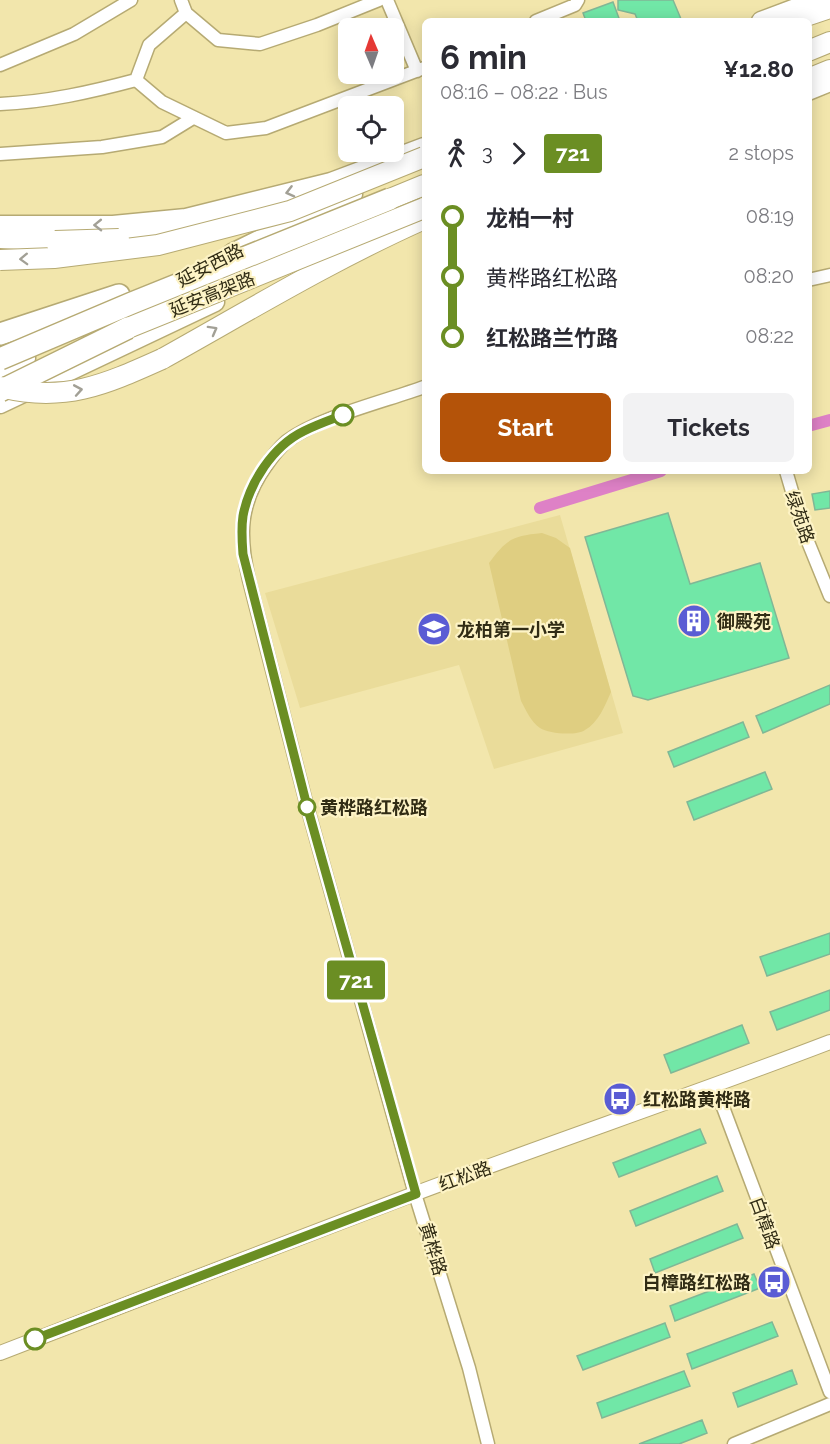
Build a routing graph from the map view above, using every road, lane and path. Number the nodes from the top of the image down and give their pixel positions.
1 (131, 0) edge
2 (181, 0) edge
3 (379, 0) edge
4 (387, 0) edge
5 (578, 0) edge
6 (817, 0) edge
7 (830, 3) edge
8 (830, 8) edge
9 (186, 13) junction
10 (830, 17) edge
11 (543, 18) edge
12 (769, 18) edge
13 (796, 18) edge
14 (798, 18) edge
15 (812, 24) edge
16 (830, 42) edge
17 (812, 49) edge
18 (0, 65) edge
19 (421, 70) edge
20 (830, 70) edge
21 (812, 77) edge
22 (136, 80) junction
23 (830, 82) edge
24 (812, 89) edge
25 (0, 105) edge
26 (193, 118) junction
27 (422, 148) edge
28 (0, 154) edge
29 (422, 159) edge
30 (422, 167) edge
31 (331, 182) junction
32 (422, 186) edge
33 (363, 190) junction
34 (390, 199) junction
35 (293, 207) junction
36 (422, 209) edge
37 (422, 213) edge
38 (422, 220) edge
39 (0, 225) edge
40 (225, 228) junction
41 (275, 232) junction
42 (0, 238) edge
43 (0, 244) edge
44 (0, 260) edge
45 (830, 275) edge
46 (812, 279) edge
47 (128, 328) joint
48 (0, 332) edge
49 (0, 359) edge
50 (0, 371) edge
51 (0, 387) edge
52 (422, 388) edge
53 (0, 404) edge
54 (787, 474) edge
55 (830, 596) edge
56 (830, 1042) edge
57 (715, 1086) junction
58 (416, 1194) junction
59 (0, 1353) edge
60 (830, 1392) edge
61 (830, 1404) edge
62 (488, 1444) edge
63 (734, 1444) edge

1 - 18 street
2 - 9 street
3 - 9 street
4 - 19 street
5 - 11 street
6 - 12 main road
7 - 13 main road
8 - 14 highway
9 - 22 street
10 - 15 highway
16 - 17 highway
19 - 26 street
20 - 21 highway
22 - 25 street
22 - 26 street
23 - 24 main road
26 - 28 street
27 - 31 main road
29 - 40 highway, bridge
30 - 33 main road, 延安西路
31 - 33 main road
31 -> 39 main road
32 - 34 highway, 延安高架路
33 - 35 main road
33 - 41 main road, 延安西路
34 - 48 highway, bridge
34 - 49 highway, 延安高架路, bridge
35 - 41 main road
35 - 43 main road
36 - 47 highway, 延安高架路, bridge
37 - 53 main road, 延安西路
51 -> 38 highway, bridge
40 - 42 highway, bridge
40 -> 44 highway, bridge
41 - 50 main road, 延安西路
45 - 46 street
47 - 51 highway, bridge
52 - 58 street, 黄桦路
54 - 55 street, 绿苑路
56 - 57 street, 红松路
57 - 58 street, 红松路
57 - 60 street, 白樟路
58 - 59 street, 红松路
58 - 62 street, 黄桦路
61 - 63 street

